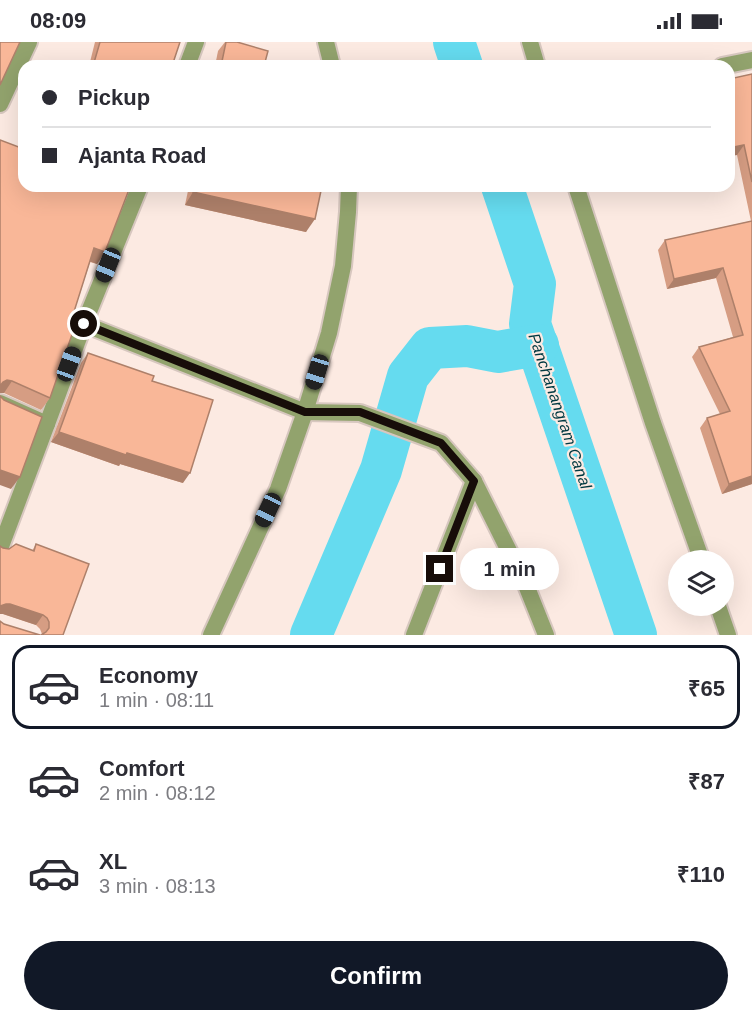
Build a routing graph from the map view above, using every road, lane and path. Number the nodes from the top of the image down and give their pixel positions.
1 (29, 42) edge
2 (196, 42) edge
3 (326, 42) edge
4 (530, 42) edge
5 (21, 60) edge
6 (189, 60) edge
7 (330, 60) edge
8 (535, 60) edge
9 (752, 60) edge
10 (735, 63) edge
11 (18, 66) edge
12 (0, 104) edge
13 (138, 192) edge
14 (349, 192) edge
15 (578, 192) edge
16 (84, 324) junction
17 (0, 403) edge
18 (305, 412) junction
19 (47, 424) junction
20 (474, 481) junction
21 (0, 549) edge
22 (698, 550) edge
23 (721, 616) edge
24 (211, 635) edge
25 (414, 635) edge
26 (546, 635) edge
27 (728, 635) edge

1 - 5 street
2 - 6 street
3 - 7 street
4 - 8 street
9 - 10 street
11 - 12 street
13 - 16 street
14 - 18 street
15 - 22 street
16 - 18 street
16 - 19 street
17 - 19 street
18 - 20 street
18 - 24 street
19 - 21 street
20 - 25 street
20 - 26 street
23 - 27 street

